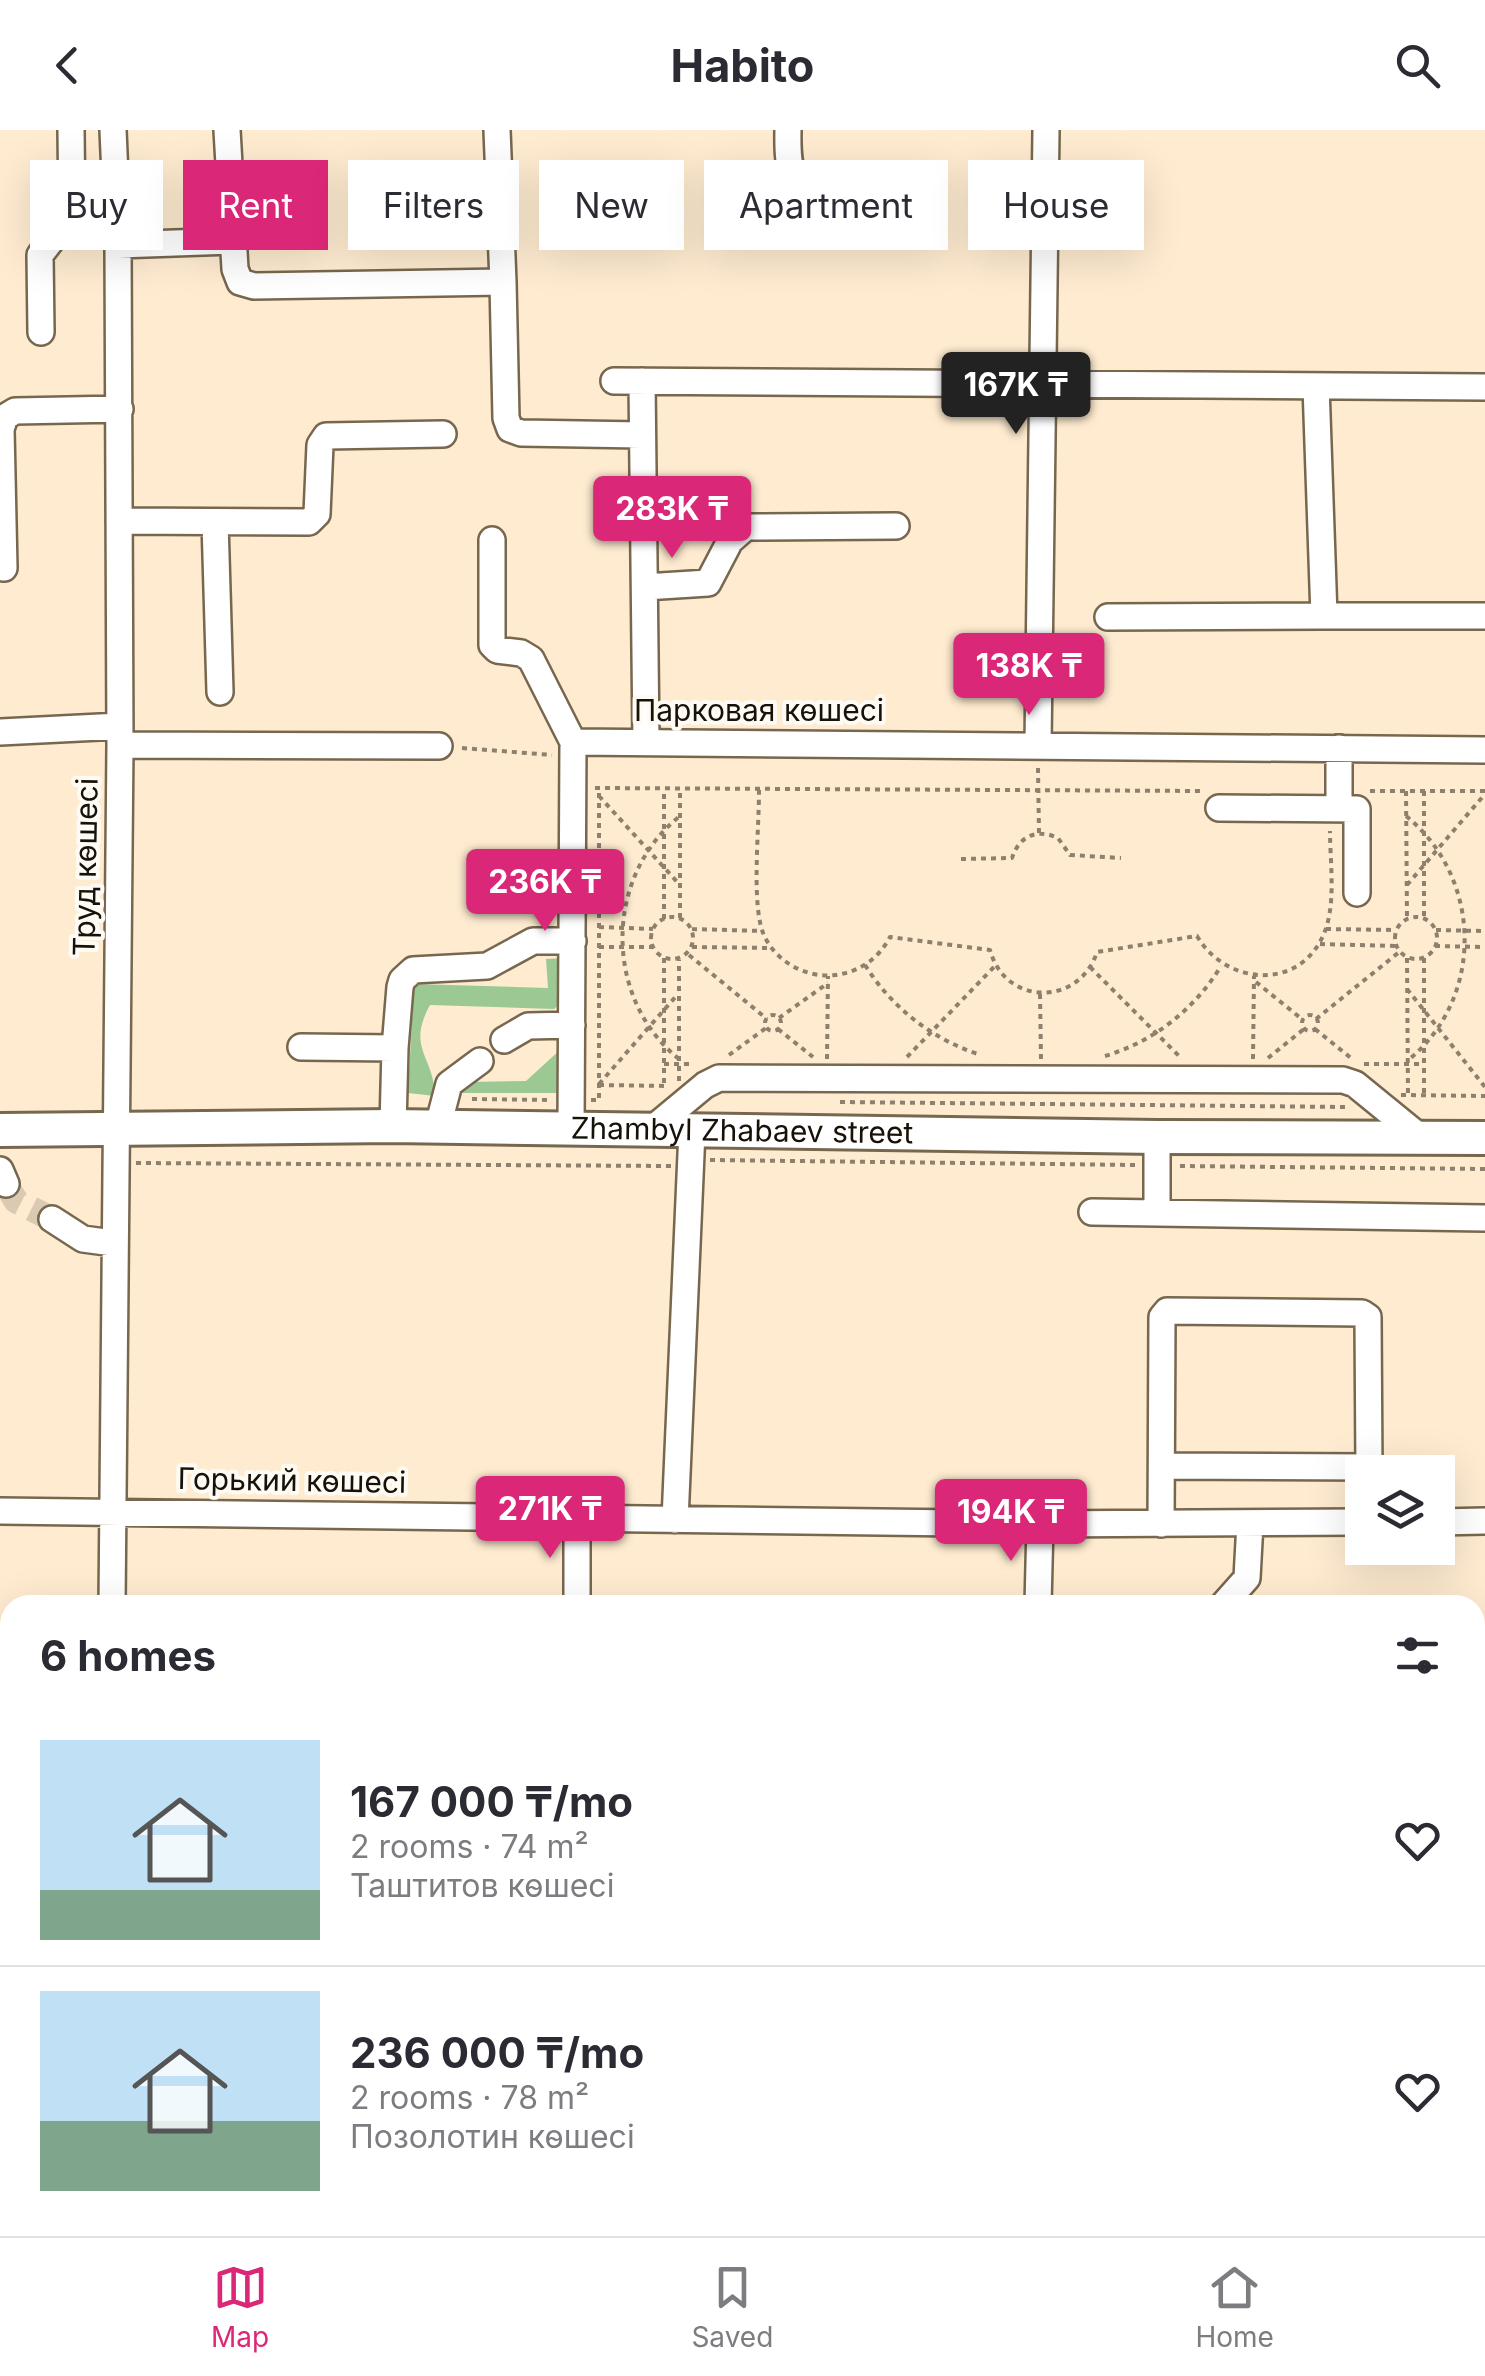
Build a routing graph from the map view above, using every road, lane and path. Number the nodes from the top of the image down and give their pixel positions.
1 (71, 130) edge
2 (113, 130) edge
3 (227, 130) edge
4 (497, 130) edge
5 (788, 130) edge
6 (1046, 130) edge
7 (71, 160) edge
8 (114, 160) edge
9 (228, 160) edge
10 (788, 160) edge
11 (44, 250) edge
12 (118, 250) edge
13 (233, 250) edge
14 (503, 282) junction
15 (41, 332) dead end
16 (614, 381) dead end
17 (642, 381) junction
18 (1044, 384) junction
19 (1316, 386) junction
20 (1485, 387) edge
21 (120, 409) junction
22 (443, 434) dead end
23 (642, 435) junction
24 (119, 521) junction
25 (215, 522) junction
26 (896, 526) dead end
27 (492, 540) dead end
28 (4, 568) dead end
29 (646, 588) junction
30 (1324, 616) junction
31 (1485, 616) edge
32 (1108, 617) dead end
33 (220, 692) dead end
34 (0, 732) edge
35 (120, 736) junction
36 (646, 742) junction
37 (439, 746) joint
38 (1038, 746) junction
39 (1340, 748) junction
40 (573, 749) junction
41 (1485, 750) edge
42 (664, 790) junction
43 (680, 790) junction
44 (759, 790) junction
45 (1038, 790) junction
46 (1368, 791) dead end
47 (1406, 791) junction
48 (1424, 791) junction
49 (1485, 792) edge
50 (599, 796) junction
51 (1216, 799) joint
52 (1334, 809) junction
53 (680, 816) junction
54 (1406, 816) junction
55 (664, 831) junction
56 (1424, 832) junction
57 (1039, 833) junction
58 (1438, 849) junction
59 (648, 850) junction
60 (1121, 858) dead end
61 (961, 859) dead end
62 (1424, 866) junction
63 (664, 867) junction
64 (680, 885) junction
65 (1406, 886) junction
66 (1357, 893) dead end
67 (664, 918) junction
68 (680, 918) junction
69 (1424, 918) junction
70 (1406, 919) junction
71 (599, 927) junction
72 (622, 928) junction
73 (653, 929) junction
74 (1326, 929) junction
75 (692, 930) junction
76 (1364, 930) junction
77 (1396, 930) junction
78 (1436, 930) junction
79 (762, 931) junction
80 (1466, 931) junction
81 (1485, 931) edge
82 (573, 941) junction
83 (1319, 944) junction
84 (1363, 945) junction
85 (1396, 946) junction
86 (1436, 946) junction
87 (599, 947) junction
88 (622, 947) junction
89 (653, 947) junction
90 (692, 947) junction
91 (1466, 947) junction
92 (1485, 947) edge
93 (772, 948) junction
94 (1400, 952) junction
95 (687, 954) junction
96 (664, 958) junction
97 (680, 958) junction
98 (1407, 958) junction
99 (1424, 958) junction
100 (865, 965) junction
101 (996, 965) junction
102 (1222, 965) junction
103 (1090, 967) junction
104 (828, 979) junction
105 (1254, 979) junction
106 (1407, 989) junction
107 (679, 992) junction
108 (1040, 994) junction
109 (664, 1010) junction
110 (1424, 1010) junction
111 (779, 1018) junction
112 (766, 1019) junction
113 (1316, 1019) junction
114 (1303, 1020) junction
115 (572, 1026) junction
116 (649, 1027) junction
117 (1438, 1028) junction
118 (778, 1029) junction
119 (1304, 1029) junction
120 (931, 1032) junction
121 (1155, 1033) junction
122 (504, 1040) dead end
123 (664, 1045) junction
124 (1424, 1046) junction
125 (301, 1047) dead end
126 (395, 1048) junction
127 (679, 1059) junction
128 (994, 1059) dead end
129 (1092, 1059) dead end
130 (480, 1061) dead end
131 (1407, 1061) junction
132 (900, 1064) dead end
133 (1253, 1064) dead end
134 (1261, 1064) dead end
135 (1202, 1079) junction
136 (599, 1084) junction
137 (664, 1086) junction
138 (679, 1086) junction
139 (687, 1086) dead end
140 (1485, 1087) edge
141 (1042, 1091) junction
142 (1398, 1094) dead end
143 (1408, 1095) junction
144 (1424, 1095) junction
145 (1485, 1096) edge
146 (472, 1099) dead end
147 (842, 1102) dead end
148 (1347, 1107) dead end
149 (571, 1114) junction
150 (393, 1126) junction
151 (438, 1126) junction
152 (116, 1127) junction
153 (0, 1130) edge
154 (652, 1130) junction
155 (1420, 1137) junction
156 (1485, 1138) edge
157 (691, 1145) junction
158 (1157, 1151) junction
159 (115, 1162) junction
160 (1485, 1169) edge
161 (1092, 1212) dead end
162 (1157, 1212) junction
163 (1485, 1218) edge
164 (52, 1219) tunnel mouth
165 (113, 1243) junction
166 (1369, 1455) edge
167 (1162, 1466) junction
168 (1345, 1470) edge
169 (0, 1510) edge
170 (112, 1510) junction
171 (577, 1518) junction
172 (675, 1520) junction
173 (1345, 1522) edge
174 (1455, 1522) edge
175 (1485, 1522) edge
176 (1250, 1523) junction
177 (1040, 1524) junction
178 (1161, 1524) junction
179 (112, 1595) edge
180 (577, 1595) edge
181 (1038, 1595) edge
182 (1232, 1595) edge

1 - 7 street
2 - 8 street, Труд көшесі
3 - 9 street
4 - 14 street
5 - 10 street
6 - 18 street
11 - 15 street
12 - 21 street, Труд көшесі
13 - 14 street
14 - 23 street
16 - 17 street
17 - 18 street
17 - 23 street
18 - 19 street
18 - 38 street
19 - 20 street
19 - 30 street
21 - 24 street, Труд көшесі
21 - 28 street
22 - 25 street
23 - 29 street
24 - 25 street
24 - 35 street, Труд көшесі
25 - 33 street
26 - 29 street
27 - 40 street
29 - 36 street
30 - 31 street
30 - 32 street
34 - 35 street
35 - 37 street
35 - 152 street, Труд көшесі
36 - 38 street, Парковая көшесі
36 - 40 street, Парковая көшесі
37 - 40 path
38 - 39 street, Парковая көшесі
38 - 45 path
39 - 41 street, Парковая көшесі
39 - 52 street
40 - 82 street
42 - 43 path
42 - 50 path
42 - 55 path
43 - 44 path
43 - 53 path
44 - 45 path
44 - 79 path
45 - 51 path
45 - 57 path
46 - 47 path
47 - 48 path
47 - 54 path
48 - 49 path
48 - 56 path
49 - 58 path
50 - 59 path
50 - 71 path
51 - 52 street
52 - 66 street
52 - 74 path
53 - 55 path
53 - 64 path
54 - 56 path
54 - 65 path
55 - 59 path
55 - 63 path
56 - 58 path
56 - 62 path
57 - 60 path
57 - 61 path
58 - 62 path
58 - 80 path
59 - 63 path
59 - 72 path
62 - 65 path
62 - 69 path
63 - 64 path
63 - 67 path
64 - 68 path
65 - 70 path
67 - 68 path
67 - 73 path
68 - 75 path
69 - 70 path
69 - 78 path
70 - 77 path
71 - 72 path
71 - 87 path
72 - 73 path
72 - 88 path
73 - 89 path
74 - 76 path
74 - 83 path
75 - 79 path
75 - 90 path
76 - 77 path
76 - 84 path
77 - 85 path
78 - 80 path
78 - 86 path
79 - 93 path
80 - 81 path
80 - 91 path
82 - 115 street
82 - 126 street
83 - 84 path
83 - 105 path
84 - 85 path
85 - 94 path
86 - 91 path
86 - 99 path
87 - 88 path
87 - 136 path
88 - 89 path
88 - 116 path
89 - 96 path
90 - 93 path
90 - 95 path
91 - 92 path
91 - 117 path
93 - 104 path
94 - 98 path
94 - 113 path
95 - 97 path
95 - 112 path
96 - 97 path
96 - 109 path
97 - 107 path
98 - 99 path
98 - 106 path
99 - 110 path
100 - 101 path
100 - 104 path
100 - 120 path
101 - 108 path
101 - 120 path
102 - 103 path
102 - 105 path
102 - 121 path
103 - 108 path
103 - 121 path
104 - 111 path
104 - 118 path
105 - 114 path
105 - 133 path
106 - 110 path
106 - 131 path
107 - 109 path
107 - 127 path
108 - 141 path
109 - 116 path
109 - 123 path
110 - 117 path
110 - 124 path
111 - 112 path
111 - 118 path
112 - 118 path
113 - 114 path
113 - 119 path
114 - 119 path
115 - 122 street
115 - 149 street
116 - 123 path
116 - 136 path
117 - 124 path
117 - 140 path
119 - 134 path
120 - 128 path
120 - 132 path
121 - 129 path
121 - 135 path
123 - 127 path
123 - 137 path
124 - 131 path
124 - 144 path
125 - 126 street
126 - 150 street
127 - 138 path
130 - 151 street
131 - 143 path
135 - 141 street
135 - 155 street
136 - 137 path
136 - 149 path
137 - 138 path
138 - 139 path
141 - 147 path
141 - 148 path
141 - 154 street
142 - 143 path
143 - 144 path
144 - 145 path
146 - 149 path
149 - 151 main road, Zhambyl Zhabaev street
149 - 154 main road, Zhambyl Zhabaev street
150 - 151 main road, Zhambyl Zhabaev street
150 - 152 main road, Zhambyl Zhabaev street
152 - 153 main road, Zhambyl Zhabaev street
152 - 159 street, Труд көшесі
154 - 157 main road, Zhambyl Zhabaev street
155 - 156 main road, Zhambyl Zhabaev street
155 - 158 main road, Zhambyl Zhabaev street
157 - 158 main road, Zhambyl Zhabaev street
157 - 158 path
157 - 159 path
157 - 172 street
158 - 160 path
158 - 162 street
159 - 165 street, Труд көшесі
161 - 162 street
162 - 163 street
164 - 165 street
165 - 170 street, Труд көшесі
166 - 167 street
167 - 168 street
167 - 178 street
169 - 170 street, Горький көшесі
170 - 171 street, Горький көшесі
170 - 179 street, Труд көшесі
171 - 172 street, Горький көшесі
171 - 180 street
172 - 177 street, Горький көшесі
173 - 176 street, Горький көшесі
174 - 175 street
176 - 178 street, Горький көшесі
176 - 182 street
177 - 178 street, Горький көшесі
177 - 181 street

